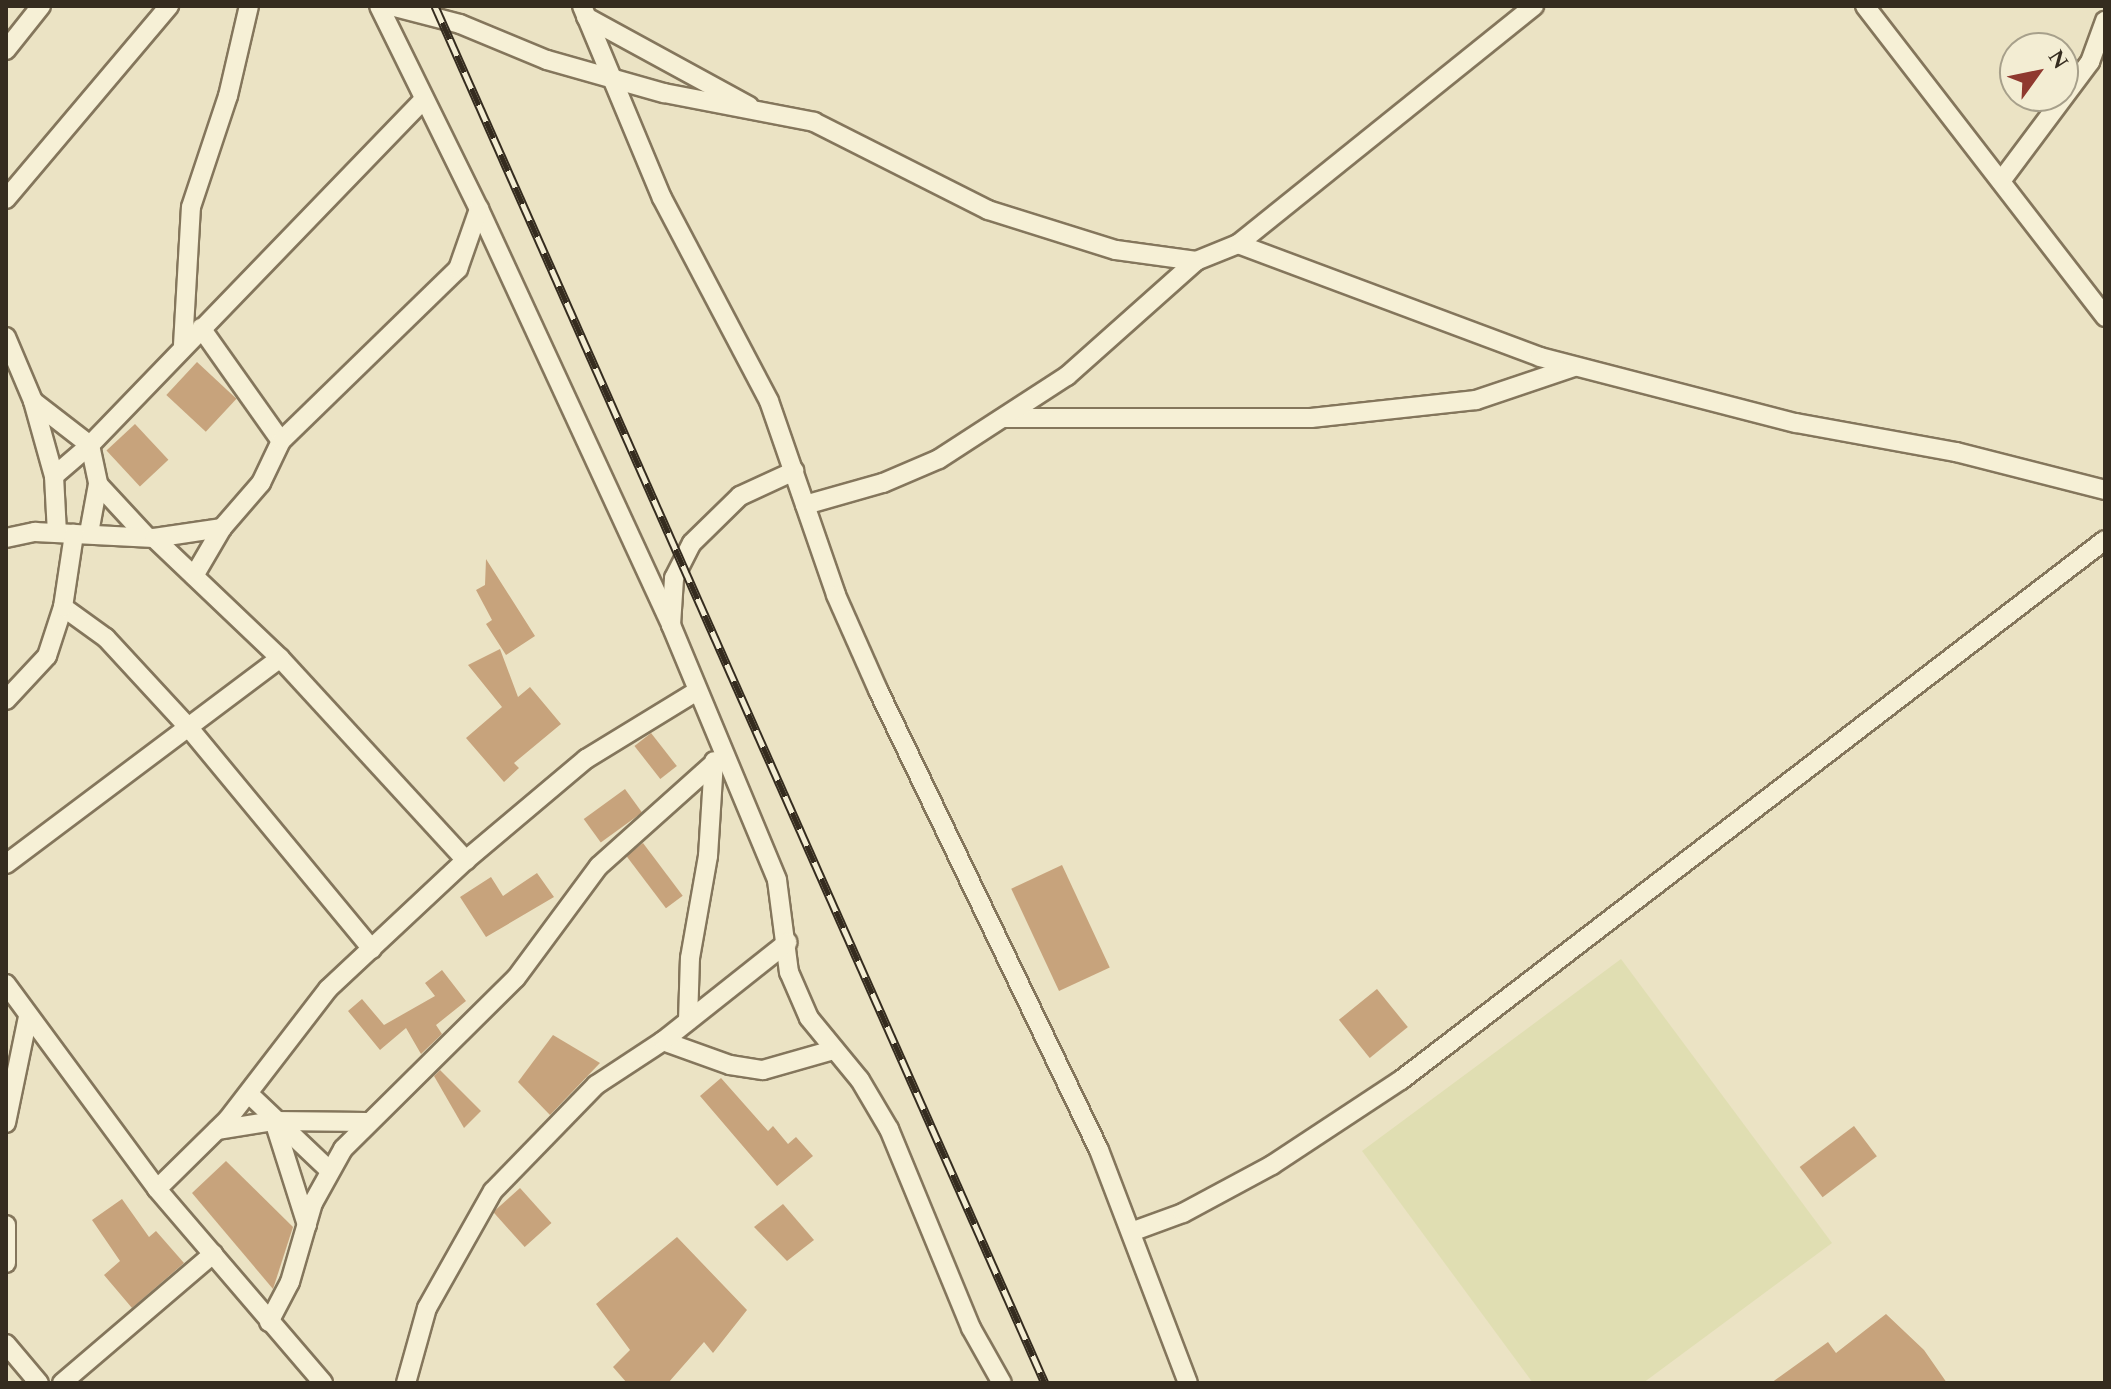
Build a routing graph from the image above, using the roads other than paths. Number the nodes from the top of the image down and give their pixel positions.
1 (41, 6) edge
2 (169, 6) edge
3 (249, 6) edge
4 (379, 6) edge
5 (391, 6) edge
6 (452, 6) edge
7 (1534, 6) edge
8 (1865, 6) edge
9 (584, 12) edge
10 (2105, 21) edge
11 (460, 24) junction
12 (6, 50) edge
13 (608, 77) junction
14 (423, 100) junction
15 (749, 106) junction
16 (2001, 181) junction
17 (6, 199) edge
18 (479, 209) junction
19 (1238, 244) junction
20 (1196, 261) junction
21 (2105, 317) edge
22 (201, 328) junction
23 (6, 337) edge
24 (183, 345) junction
25 (1575, 367) junction
26 (33, 401) junction
27 (1003, 418) junction
28 (281, 441) junction
29 (90, 445) junction
30 (794, 471) junction
31 (54, 476) junction
32 (98, 484) junction
33 (2105, 490) edge
34 (805, 505) junction
35 (222, 528) junction
36 (73, 533) junction
37 (150, 537) junction
38 (6, 538) edge
39 (2105, 540) edge
40 (194, 576) junction
41 (63, 607) junction
42 (671, 625) junction
43 (280, 658) junction
44 (697, 691) junction
45 (6, 700) edge
46 (189, 728) junction
47 (719, 747) junction
48 (711, 766) junction
49 (466, 860) junction
50 (6, 864) edge
51 (788, 942) junction
52 (372, 949) junction
53 (6, 984) edge
54 (28, 1017) junction
55 (688, 1021) junction
56 (663, 1041) junction
57 (833, 1050) junction
58 (249, 1094) junction
59 (274, 1121) junction
60 (367, 1122) junction
61 (6, 1123) edge
62 (217, 1130) junction
63 (329, 1170) junction
64 (157, 1189) junction
65 (6, 1225) edge
66 (308, 1226) junction
67 (1131, 1232) junction
68 (213, 1254) junction
69 (6, 1263) edge
70 (269, 1322) junction
71 (6, 1344) edge
72 (39, 1383) edge
73 (62, 1383) edge
74 (323, 1383) edge
75 (406, 1383) edge
76 (1002, 1383) edge
77 (1188, 1383) edge

1 - 12 street
2 - 17 street
3 - 24 street
4 - 14 street
5 - 11 street
6 - 11 street
7 - 19 street
8 - 16 street
9 - 13 street
9 - 15 street
10 - 16 street
11 - 13 street
13 - 15 street
13 - 30 street
14 - 18 street
14 - 22 street
15 - 20 street
16 - 21 street
18 - 28 street
18 - 42 street
19 - 20 street
19 - 25 street
20 - 27 street
22 - 24 street
22 - 28 street
23 - 26 street
24 - 29 street
25 - 27 street
25 - 33 street
26 - 29 street
26 - 31 street
27 - 34 street
28 - 35 street
29 - 31 street
29 - 32 street
30 - 34 street
30 - 42 street
31 - 36 street
32 - 36 street
32 - 37 street
34 - 67 street
35 - 37 street
35 - 40 street
36 - 37 street
36 - 38 street
36 - 41 street
37 - 40 street
39 - 67 street
40 - 43 street
41 - 45 street
41 - 46 street
42 - 44 street
43 - 46 street
43 - 49 street
44 - 47 street
44 - 49 street
46 - 50 street
46 - 52 street
47 - 48 street
47 - 51 street
48 - 55 street
48 - 60 street
49 - 52 street
51 - 55 street
51 - 57 street
52 - 58 street
53 - 54 street
54 - 61 street
54 - 64 street
55 - 56 street
56 - 57 street
56 - 75 street
57 - 76 street
58 - 59 street
58 - 62 street
59 - 60 street
59 - 62 street
59 - 63 street
59 - 66 street
60 - 63 street
62 - 64 street
63 - 66 street
64 - 68 street
65 - 69 street
66 - 70 street
67 - 77 street
68 - 70 street
68 - 73 street
70 - 74 street
71 - 72 street

